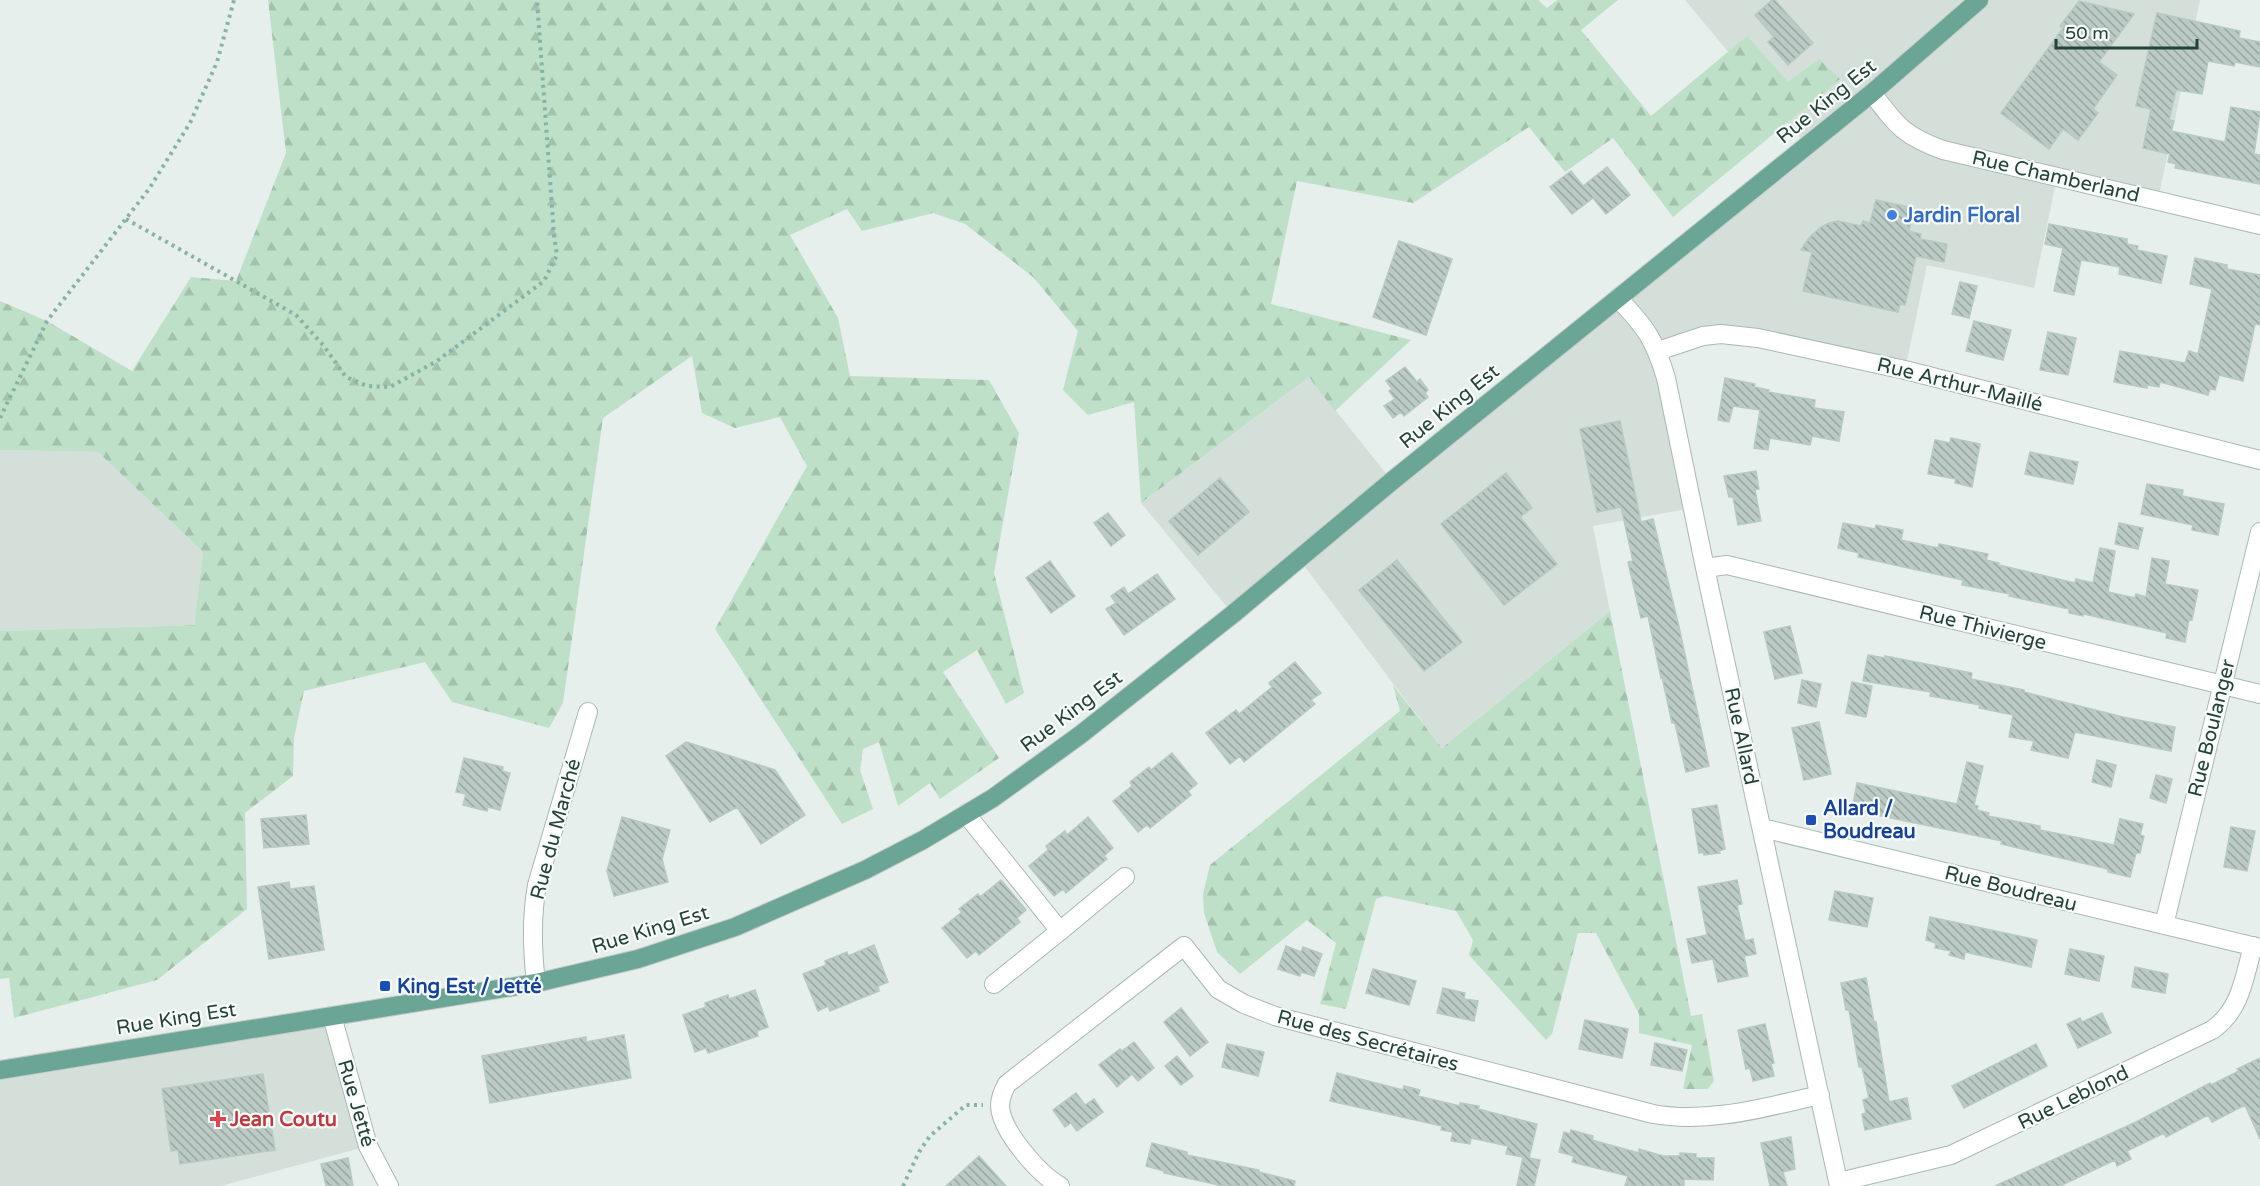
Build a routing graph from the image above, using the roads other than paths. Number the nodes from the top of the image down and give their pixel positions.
1 (1979, 0) edge
2 (1872, 93) junction
3 (2260, 225) edge
4 (1618, 298) junction
5 (1658, 351) junction
6 (2260, 459) edge
7 (2260, 532) edge
8 (1705, 568) junction
9 (2222, 684) junction
10 (2260, 694) edge
11 (588, 712) dead end
12 (966, 814) junction
13 (1762, 828) junction
14 (1125, 877) dead end
15 (2164, 925) junction
16 (1060, 931) junction
17 (2257, 947) edge
18 (536, 983) junction
19 (994, 984) dead end
20 (332, 1016) junction
21 (0, 1070) edge
22 (1820, 1095) junction
23 (1839, 1184) edge
24 (389, 1186) edge
25 (1060, 1186) edge

1 - 2 main road, Rue King Est
2 - 3 street, Rue Chamberland
2 - 4 main road, Rue King Est
4 - 5 street, Rue Allard
4 - 12 main road, Rue King Est
5 - 6 street, Rue Arthur-Maillé
5 - 8 street, Rue Allard
7 - 9 street, Rue Boulanger
8 - 9 street, Rue Thivierge
8 - 13 street, Rue Allard
9 - 10 street, Rue Thivierge
9 - 15 street, Rue Boulanger
11 - 18 street, Rue du Marché
12 - 16 street
12 - 18 main road, Rue King Est
13 - 15 street, Rue Boudreau
13 - 22 street, Rue Allard
14 - 16 street
15 - 17 street, Rue Boudreau
16 - 19 street
17 - 23 street, Rue Leblond
18 - 20 main road, Rue King Est
20 - 21 main road, Rue King Est
20 - 24 street, Rue Jetté
22 - 23 street, Rue Allard
22 - 25 street, Rue des Secrétaires

